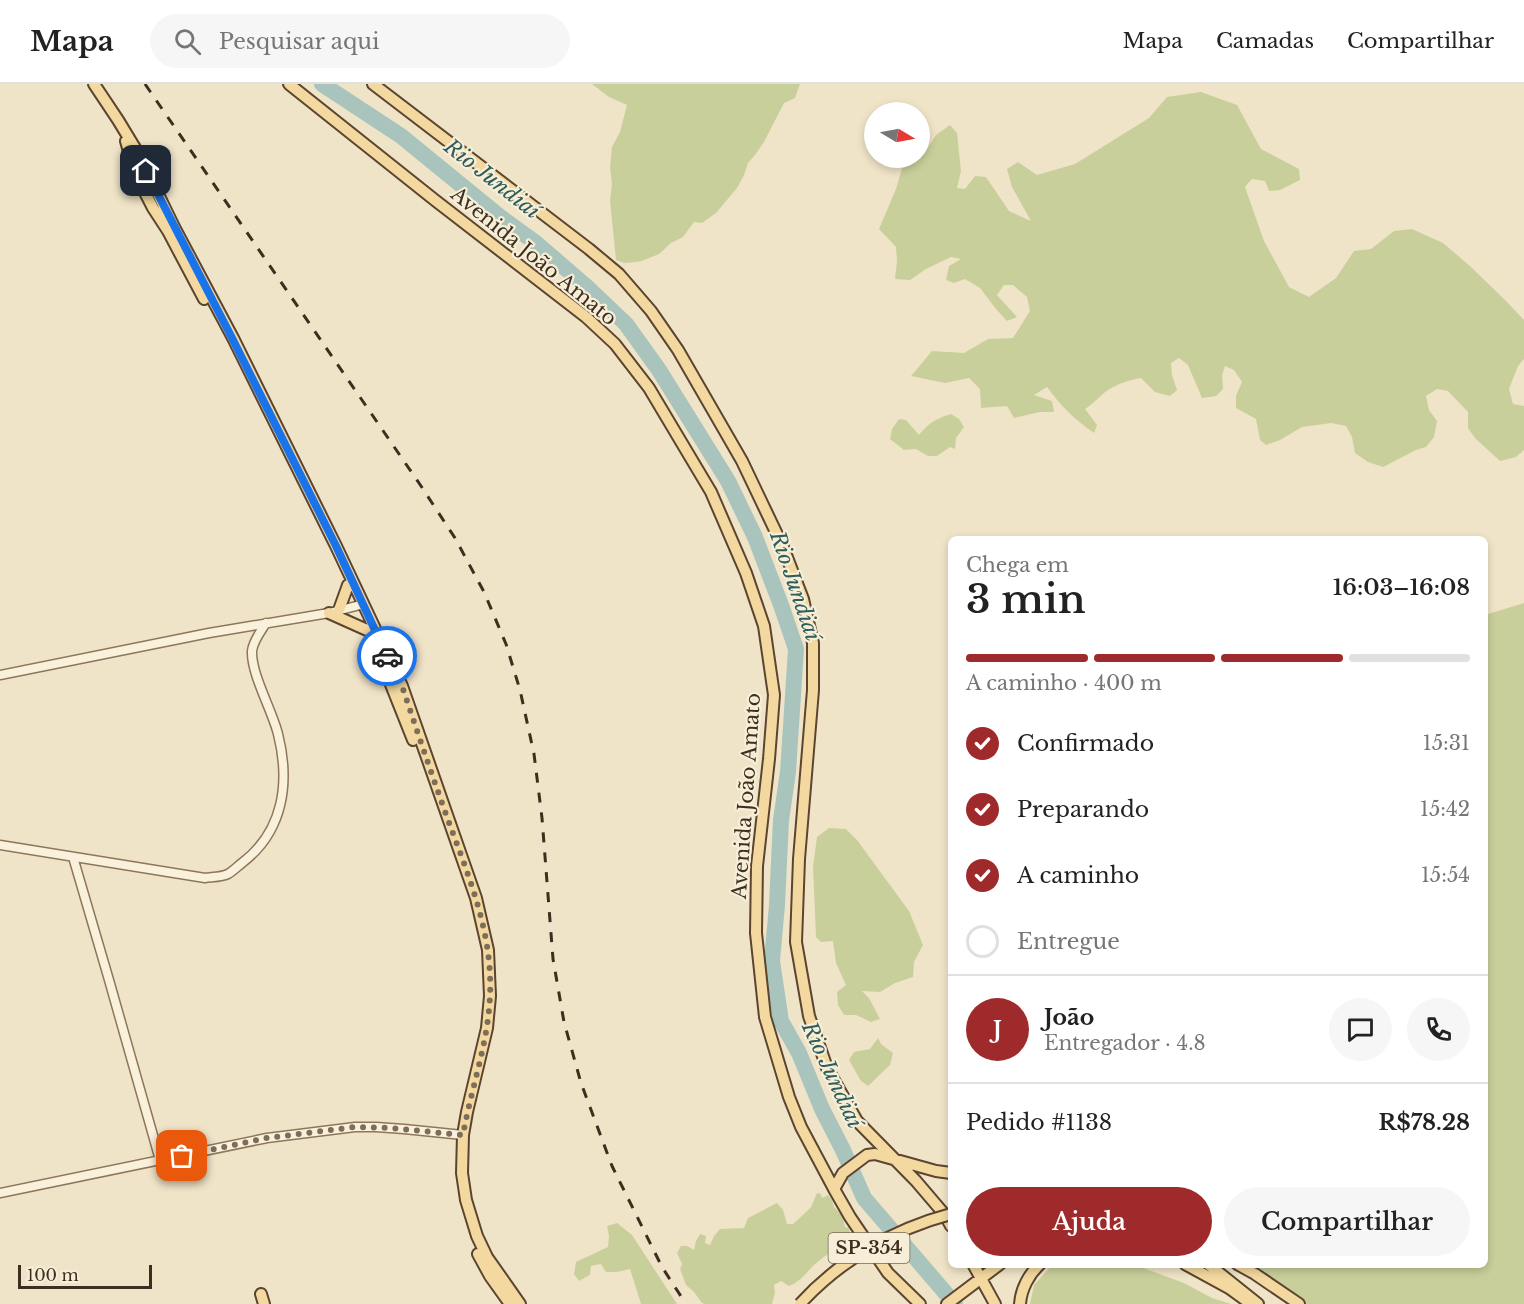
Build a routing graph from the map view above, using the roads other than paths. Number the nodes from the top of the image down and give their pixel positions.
1 (94, 84) edge
2 (289, 84) edge
3 (373, 84) edge
4 (118, 120) junction
5 (348, 585) junction
6 (360, 605) junction
7 (334, 612) junction
8 (266, 623) junction
9 (367, 630) junction
10 (0, 675) edge
11 (0, 845) edge
12 (73, 857) junction
13 (460, 1135) junction
14 (893, 1158) junction
15 (160, 1160) junction
16 (948, 1173) edge
17 (834, 1189) junction
18 (0, 1192) edge
19 (948, 1215) edge
20 (948, 1220) edge
21 (976, 1268) edge
22 (995, 1268) edge
23 (1036, 1268) edge
24 (1192, 1268) edge
25 (1213, 1268) edge
26 (1244, 1268) edge
27 (1248, 1268) edge
28 (1255, 1274) junction
29 (982, 1279) junction
30 (510, 1304) edge
31 (520, 1304) edge
32 (800, 1304) edge
33 (920, 1304) edge
34 (946, 1304) edge
35 (995, 1304) edge
36 (1020, 1304) edge
37 (1251, 1304) edge
38 (1258, 1304) edge
39 (1299, 1304) edge

1 - 4 main road
2 - 17 main road, Avenida João Amato
3 - 14 main road, Avenida João Amato
4 - 5 main road
4 - 6 main road
5 - 6 main road
5 - 7 main road
6 - 7 street
6 - 9 main road
6 - 13 main road
7 - 8 street
7 - 9 main road
8 - 10 street
8 - 12 street
9 - 13 main road
11 - 12 street
12 - 15 street
13 - 15 street
13 - 30 main road
13 - 31 main road
14 - 16 main road
14 - 17 main road
14 - 20 main road, Avenida João Amato
15 - 18 street
17 - 33 main road, Avenida João Amato
19 - 32 main road, SP-354, bridge
21 - 29 main road
22 - 29 main road
23 - 36 main road
24 - 37 main road
25 - 38 main road
26 - 28 main road
27 - 28 main road
28 - 39 main road
29 - 34 main road
29 - 35 main road

